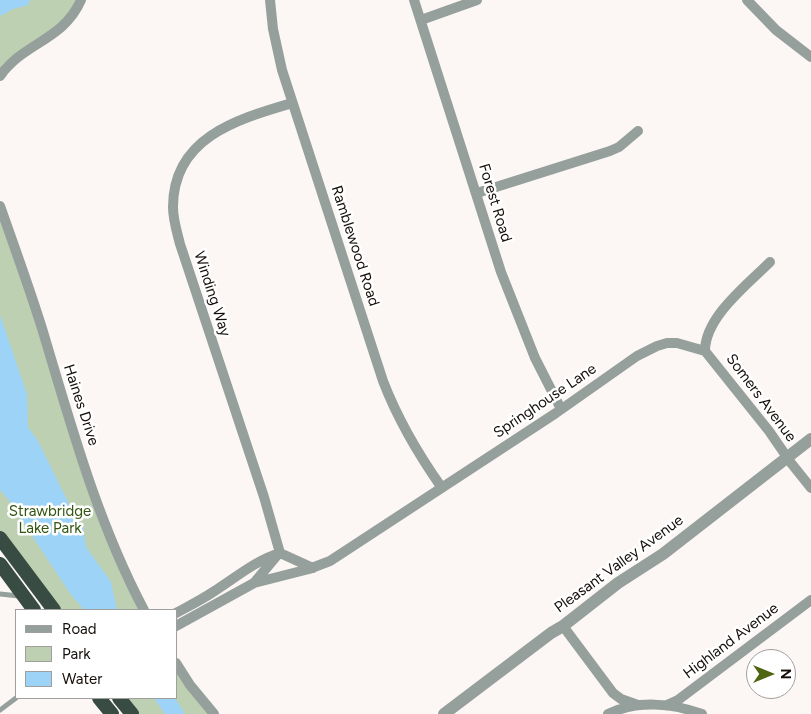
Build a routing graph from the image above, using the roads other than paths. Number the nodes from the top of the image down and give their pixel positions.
1 (81, 0) edge
2 (270, 0) edge
3 (414, 0) edge
4 (477, 0) edge
5 (747, 0) edge
6 (421, 20) junction
7 (811, 57) edge
8 (0, 76) edge
9 (292, 103) junction
10 (638, 131) dead end
11 (477, 193) junction
12 (0, 206) edge
13 (770, 262) dead end
14 (705, 351) junction
15 (562, 409) junction
16 (811, 439) edge
17 (787, 458) junction
18 (442, 488) junction
19 (811, 488) edge
20 (0, 538) edge
21 (280, 553) junction
22 (0, 564) edge
23 (313, 568) junction
24 (254, 583) junction
25 (0, 594) edge
26 (24, 596) junction
27 (811, 600) edge
28 (33, 609) edge
29 (53, 609) edge
30 (144, 609) edge
31 (178, 612) edge
32 (178, 625) edge
33 (563, 626) junction
34 (178, 666) edge
35 (15, 699) edge
36 (101, 699) edge
37 (121, 699) edge
38 (638, 705) junction
39 (667, 705) junction
40 (0, 710) edge
41 (112, 714) edge
42 (132, 714) edge
43 (214, 714) edge
44 (444, 714) edge
45 (608, 714) edge
46 (702, 714) edge

1 - 8 street
2 - 9 street, Ramblewood Road
3 - 6 street, Forest Road
4 - 6 street
5 - 7 street
6 - 11 street, Forest Road
9 - 18 street, Ramblewood Road
9 - 21 street, Winding Way
10 - 11 street
11 - 15 street, Forest Road
12 - 30 street, Haines Drive
13 - 14 street
14 - 15 street, Springhouse Lane
14 - 17 street, Somers Avenue
15 - 18 street, Springhouse Lane
16 - 17 street, Pleasant Valley Avenue
17 - 19 street, Somers Avenue
17 - 33 street, Pleasant Valley Avenue
18 - 23 street, Springhouse Lane
20 - 29 highway
21 - 23 street
21 - 24 street, Springhouse Lane
21 - 31 street
22 - 26 highway
23 - 24 street, Springhouse Lane
24 - 32 street, Springhouse Lane
25 - 26 lane
26 - 28 highway
27 - 39 street, Highland Avenue
33 - 38 street
33 - 44 street, Pleasant Valley Avenue
34 - 43 street
35 - 40 lane
36 - 41 highway
37 - 42 highway
38 - 39 street
38 - 45 street
39 - 46 street

